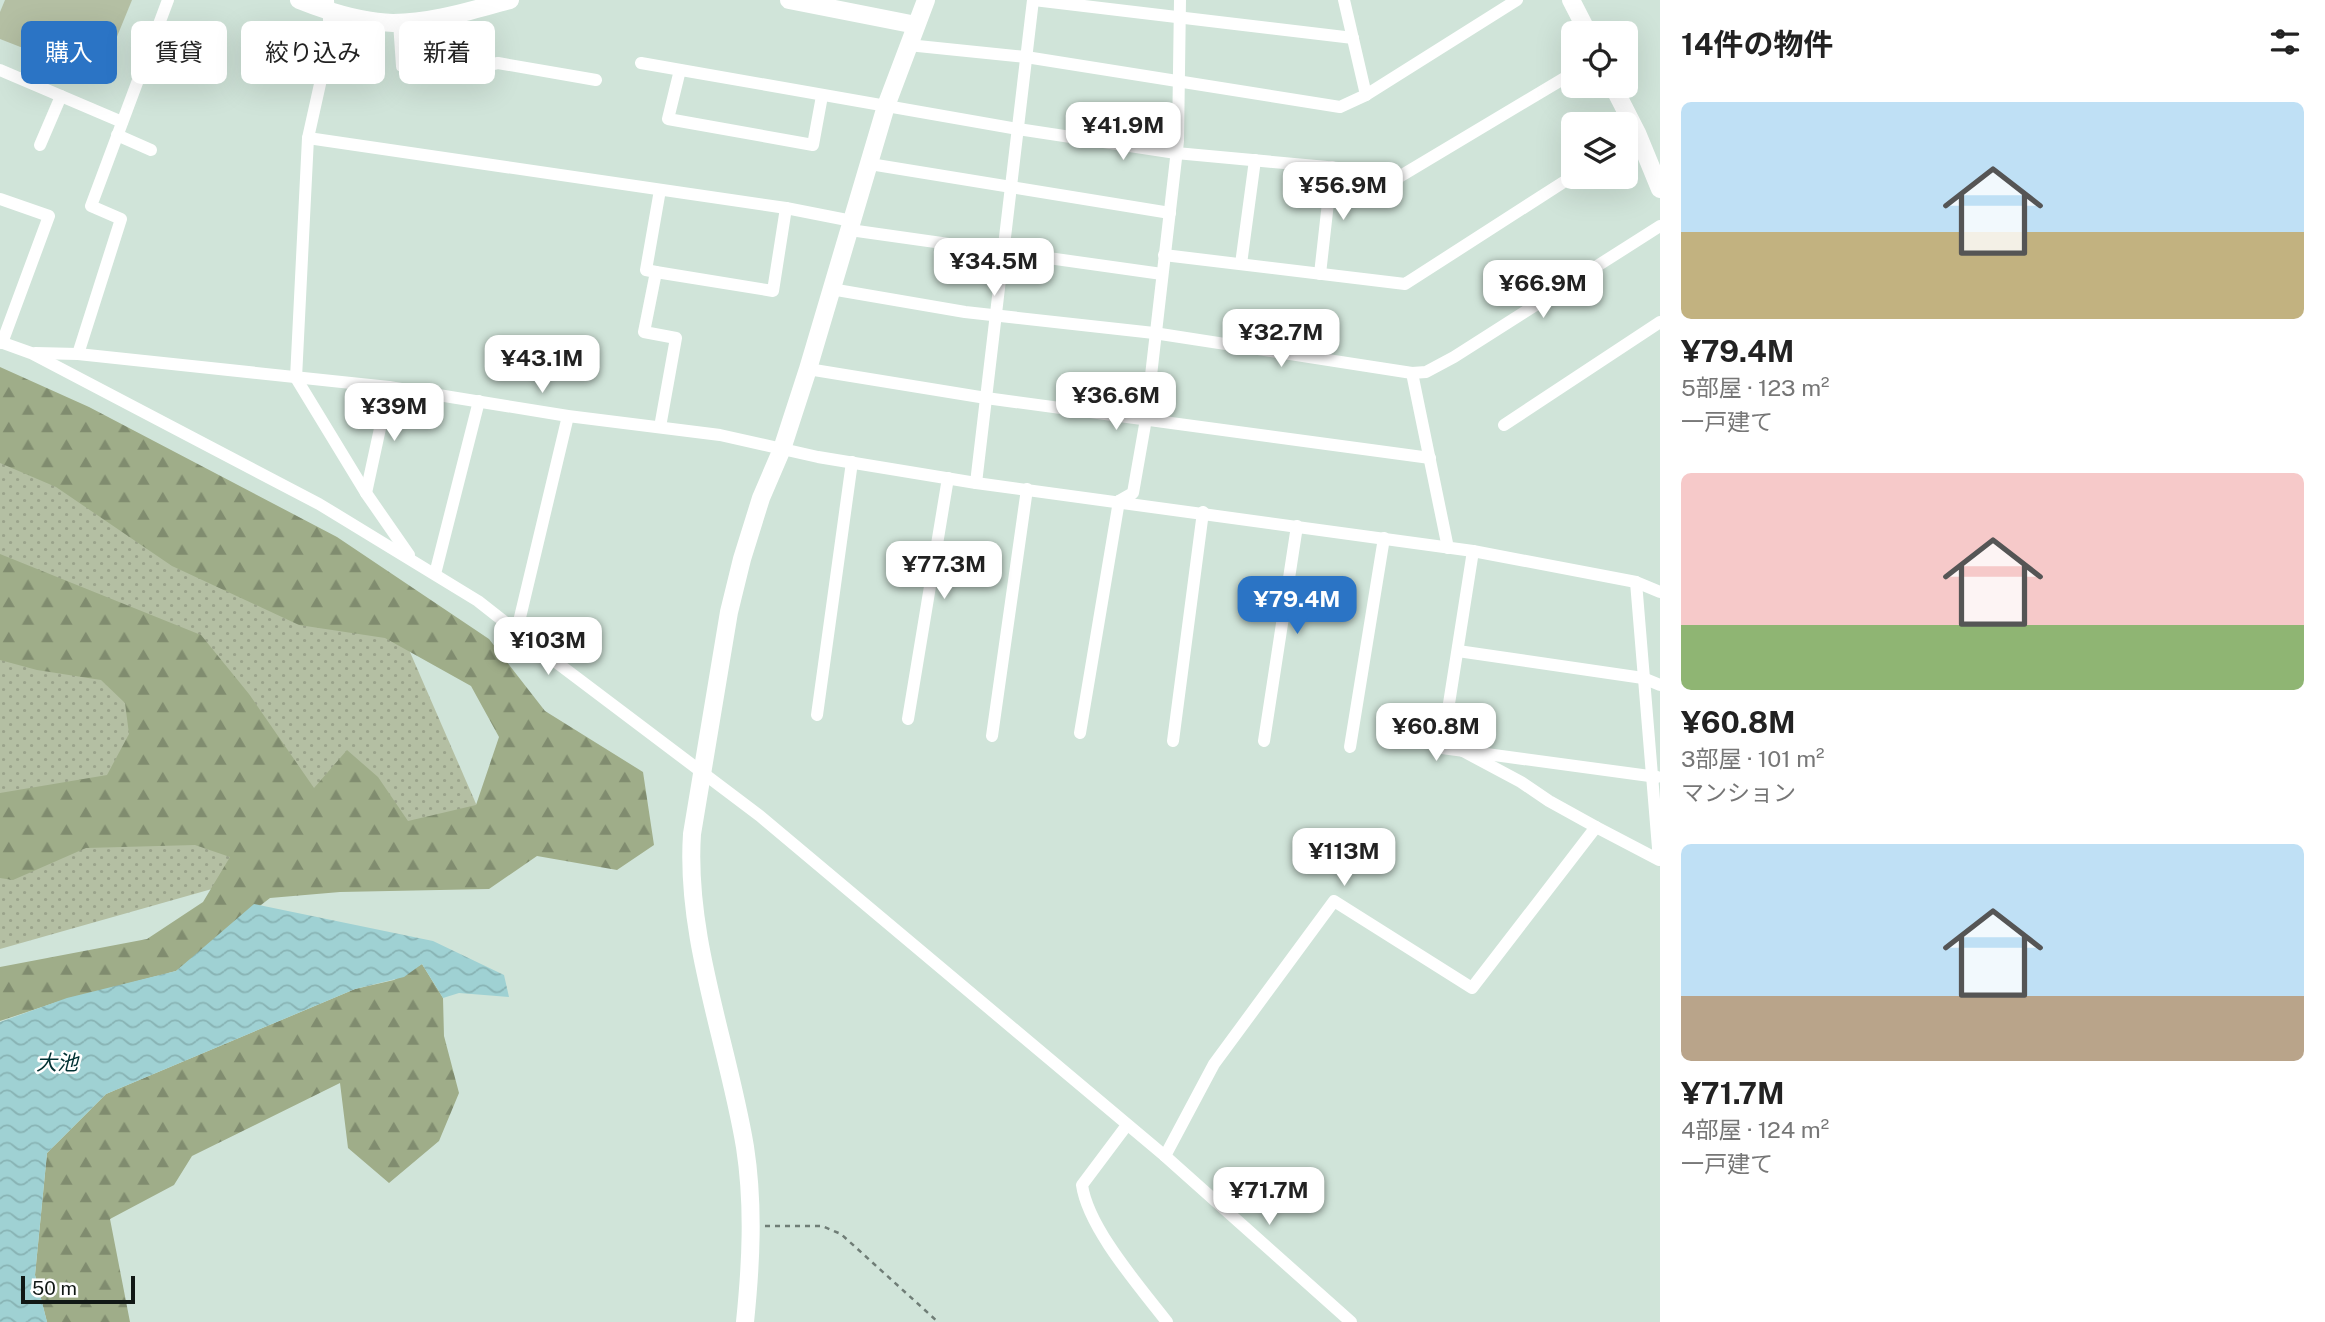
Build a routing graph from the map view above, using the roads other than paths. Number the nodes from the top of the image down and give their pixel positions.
1 (168, 0) edge
2 (299, 0) edge
3 (510, 0) edge
4 (789, 0) edge
5 (926, 0) edge
6 (1033, 0) edge
7 (1180, 0) edge
8 (1344, 0) edge
9 (1517, 0) edge
10 (1571, 0) edge
11 (328, 6) edge
12 (1179, 19) junction
13 (406, 21) edge
14 (1582, 21) edge
15 (399, 22) edge
16 (916, 25) junction
17 (1353, 38) junction
18 (908, 45) junction
19 (1026, 57) junction
20 (641, 63) dead end
21 (495, 64) edge
22 (0, 70) edge
23 (680, 71) junction
24 (596, 80) dead end
25 (1561, 80) edge
26 (1179, 82) junction
27 (1366, 95) junction
28 (61, 96) junction
29 (822, 96) junction
30 (886, 106) junction
31 (122, 122) junction
32 (1018, 129) junction
33 (117, 135) junction
34 (308, 138) junction
35 (1638, 144) edge
36 (40, 145) dead end
37 (151, 150) dead end
38 (1176, 153) junction
39 (1255, 160) junction
40 (1655, 161) edge
41 (870, 164) junction
42 (1332, 167) junction
43 (1561, 184) edge
44 (1011, 188) junction
45 (660, 190) junction
46 (1660, 190) edge
47 (0, 199) edge
48 (786, 208) junction
49 (1170, 213) junction
50 (851, 225) junction
51 (1660, 226) edge
52 (1003, 253) junction
53 (1164, 255) junction
54 (1241, 264) junction
55 (656, 272) junction
56 (1162, 274) junction
57 (1320, 274) junction
58 (831, 289) junction
59 (996, 315) junction
60 (1660, 322) edge
61 (1154, 333) junction
62 (1, 343) edge
63 (31, 353) junction
64 (78, 354) junction
65 (808, 369) junction
66 (1412, 373) junction
67 (296, 378) junction
68 (389, 387) junction
69 (986, 398) junction
70 (479, 401) junction
71 (568, 415) junction
72 (1146, 419) junction
73 (1504, 425) dead end
74 (660, 427) junction
75 (782, 449) junction
76 (1430, 458) junction
77 (852, 462) junction
78 (948, 478) junction
79 (976, 483) junction
80 (1027, 489) junction
81 (366, 493) junction
82 (1119, 501) junction
83 (1203, 512) junction
84 (1297, 526) junction
85 (1384, 538) junction
86 (1448, 548) junction
87 (1473, 551) junction
88 (412, 559) junction
89 (435, 574) junction
90 (1636, 582) junction
91 (1660, 592) edge
92 (517, 630) junction
93 (1458, 651) junction
94 (1643, 678) junction
95 (1660, 685) edge
96 (817, 715) dead end
97 (908, 719) dead end
98 (1080, 733) dead end
99 (992, 736) dead end
100 (1173, 741) dead end
101 (1264, 741) dead end
102 (1350, 747) dead end
103 (1463, 751) junction
104 (701, 771) junction
105 (1656, 777) edge
106 (1596, 827) junction
107 (1660, 860) edge
108 (1127, 1125) junction
109 (1165, 1156) junction
110 (744, 1322) edge
111 (1167, 1322) edge
112 (1351, 1322) edge

1 - 31 street
2 - 11 street
3 - 13 street
4 - 16 street
5 - 16 street
6 - 12 street
6 - 19 street
7 - 12 street
8 - 17 street
9 - 27 street
10 - 14 street
11 - 15 street
11 - 34 street
12 - 17 street
12 - 26 street
16 - 18 street
17 - 27 street
18 - 19 street
18 - 30 street
19 - 26 street
19 - 32 street
20 - 23 street
21 - 24 street
22 - 28 street
23 - 29 street
23 - 29 street
25 - 42 street
26 - 27 street
26 - 38 street
28 - 31 street
28 - 36 street
29 - 30 street
30 - 32 street
30 - 41 street
31 - 33 street
32 - 38 street
32 - 44 street
33 - 37 street
33 - 64 street
34 - 45 street
34 - 67 street
35 - 40 street
38 - 39 street
38 - 49 street
39 - 42 street
39 - 54 street
40 - 46 street
41 - 44 street
41 - 50 street
42 - 57 street
43 - 57 street
44 - 49 street
44 - 52 street
45 - 48 street
45 - 55 street
47 - 62 street
48 - 50 street
48 - 55 street
49 - 53 street
50 - 52 street
50 - 58 street
51 - 66 street
52 - 56 street
52 - 59 street
53 - 54 street
53 - 56 street
54 - 57 street
55 - 74 street
56 - 61 street
58 - 59 street
58 - 65 street
59 - 61 street
59 - 69 street
60 - 73 street
61 - 66 street
61 - 72 street
62 - 63 street
63 - 64 street
63 - 88 street
64 - 67 street
65 - 69 street
65 - 75 street
66 - 76 street
67 - 68 street
67 - 81 street
68 - 70 street
68 - 81 street
69 - 72 street
69 - 79 street
70 - 71 street
70 - 89 street
71 - 74 street
71 - 92 street
72 - 76 street
72 - 82 street
74 - 75 street
75 - 77 street
75 - 104 street
76 - 86 street
77 - 78 street
77 - 96 street
78 - 79 street
78 - 97 street
79 - 80 street
80 - 82 street
80 - 99 street
81 - 88 street
82 - 83 street
82 - 98 street
83 - 84 street
83 - 100 street
84 - 85 street
84 - 101 street
85 - 86 street
85 - 102 street
86 - 87 street
87 - 90 street
87 - 93 street
88 - 89 street
89 - 92 street
90 - 91 street
90 - 94 street
92 - 104 street
93 - 94 street
93 - 103 street
94 - 95 street
94 - 105 street
103 - 105 street
103 - 106 street
104 - 108 street
104 - 110 street
105 - 107 street
106 - 107 street
106 - 109 street
108 - 109 street
108 - 111 street
109 - 112 street

